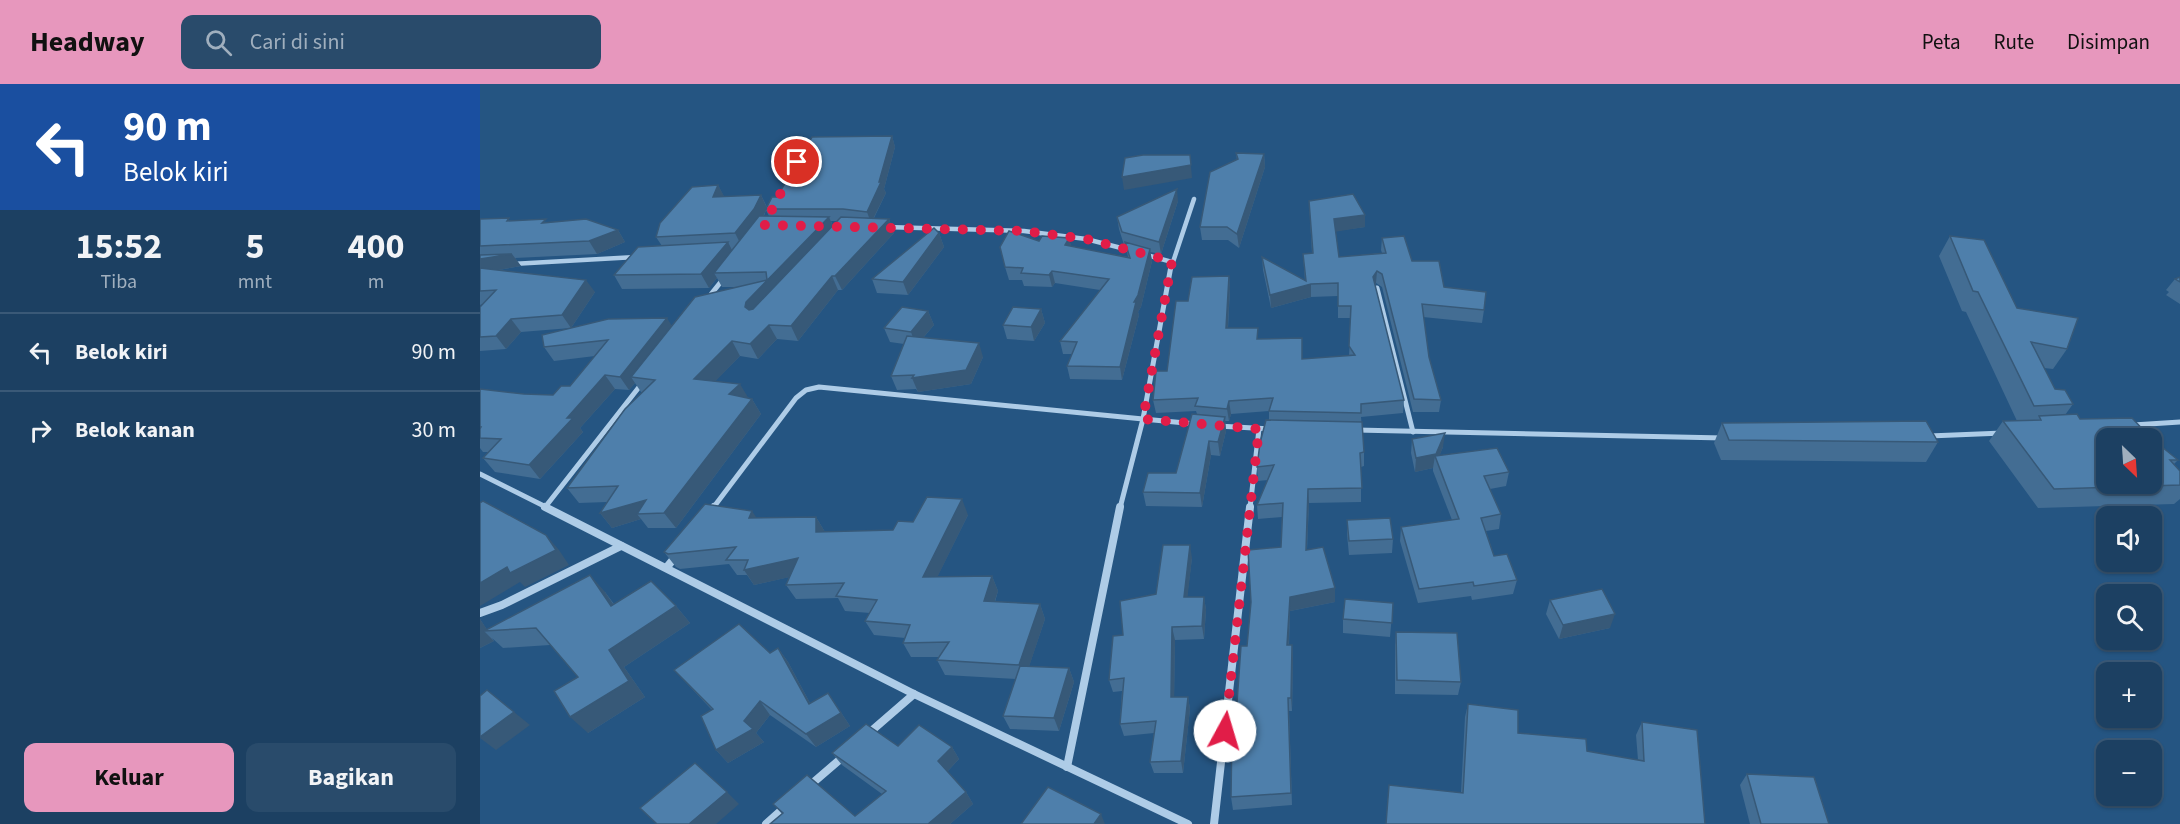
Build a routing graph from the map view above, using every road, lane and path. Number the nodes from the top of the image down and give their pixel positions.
1 (806, 142) edge
2 (787, 182) edge
3 (1194, 199) dead end
4 (882, 227) edge
5 (640, 257) edge
6 (1172, 261) junction
7 (501, 264) edge
8 (731, 268) edge
9 (1377, 288) edge
10 (704, 303) edge
11 (647, 376) edge
12 (1143, 419) junction
13 (2180, 422) edge
14 (1201, 424) edge
15 (1212, 425) edge
16 (2121, 426) edge
17 (1259, 429) junction
18 (1282, 429) edge
19 (1350, 429) edge
20 (1413, 432) junction
21 (2013, 432) edge
22 (1919, 436) edge
23 (1736, 438) edge
24 (480, 474) edge
25 (546, 506) junction
26 (704, 521) edge
27 (621, 546) junction
28 (682, 548) edge
29 (666, 567) junction
30 (480, 613) edge
31 (914, 694) junction
32 (862, 740) edge
33 (853, 747) edge
34 (1067, 767) junction
35 (801, 793) edge
36 (792, 801) edge
37 (766, 824) edge
38 (1188, 824) edge
39 (1214, 824) edge

1 - 2 street
3 - 6 street
4 - 6 street
5 - 7 street
6 - 12 street
8 - 10 street
9 - 20 street
11 - 25 street
12 - 14 street
12 - 26 street
12 - 34 street
13 - 16 street
15 - 17 street
17 - 18 street
17 - 39 street
19 - 20 street
20 - 23 street
21 - 22 street
24 - 25 street
25 - 27 street
27 - 29 street
27 - 30 street
28 - 29 street
29 - 31 street
31 - 32 street
31 - 34 street
33 - 35 street
34 - 38 street
36 - 37 street

